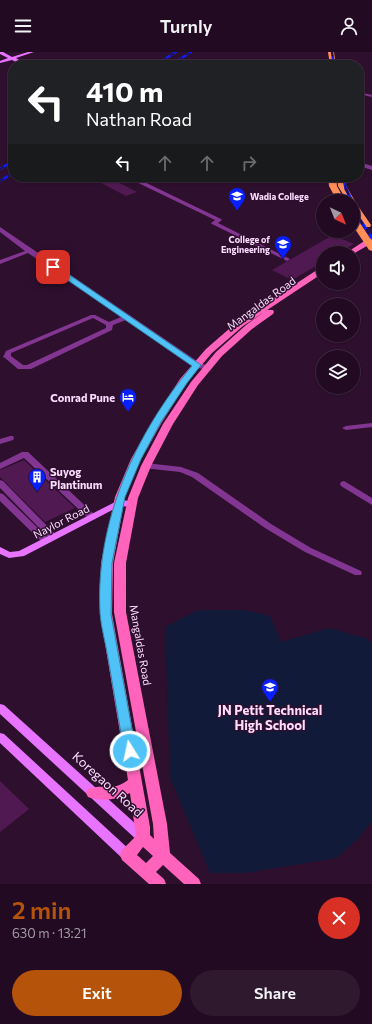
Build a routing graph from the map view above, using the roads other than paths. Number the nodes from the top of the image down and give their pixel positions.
1 (0, 52) edge
2 (32, 52) edge
3 (0, 57) edge
4 (13, 58) junction
5 (6, 60) junction
6 (16, 60) edge
7 (0, 62) edge
8 (140, 182) edge
9 (335, 182) edge
10 (339, 182) edge
11 (337, 194) edge
12 (347, 194) edge
13 (360, 219) edge
14 (360, 228) edge
15 (0, 229) edge
16 (371, 242) edge
17 (360, 248) edge
18 (29, 251) junction
19 (360, 251) edge
20 (287, 259) dead end
21 (0, 262) edge
22 (316, 275) edge
23 (316, 281) edge
24 (126, 317) junction
25 (109, 324) junction
26 (202, 367) junction
27 (372, 425) edge
28 (346, 428) dead end
29 (10, 438) dead end
30 (0, 442) edge
31 (0, 466) edge
32 (146, 466) junction
33 (0, 483) edge
34 (344, 484) dead end
35 (0, 496) edge
36 (372, 502) edge
37 (119, 503) junction
38 (132, 504) junction
39 (92, 517) junction
40 (50, 539) junction
41 (0, 550) edge
42 (358, 573) dead end
43 (0, 708) edge
44 (0, 736) edge
45 (135, 782) junction
46 (94, 793) junction
47 (143, 838) junction
48 (127, 855) junction
49 (163, 855) junction
50 (146, 872) junction
51 (159, 884) edge
52 (194, 884) edge

1 - 4 main road
2 - 4 main road
3 - 5 main road
4 - 5 main road
4 - 6 main road
5 - 7 main road
8 - 20 street
9 - 11 highway
10 - 12 highway
13 - 16 highway
14 - 16 highway
15 - 18 street
16 - 17 main road
16 - 19 main road
18 - 21 street
18 - 24 street
22 - 26 main road, Mangaldas Road
23 - 26 main road, Mangaldas Road
24 - 25 street
24 - 26 street
25 - 25 street
26 - 32 main road, Mangaldas Road
26 - 37 main road, Mangaldas Road
27 - 28 street
29 - 30 street
31 - 39 street
32 - 38 main road, Mangaldas Road
32 - 42 street
33 - 40 street
34 - 36 street
35 - 40 street
37 - 38 main road
37 - 39 main road, Naylor Road
37 - 45 main road, Mangaldas Road
38 - 49 main road, Mangaldas Road
39 - 40 main road, Naylor Road
40 - 41 main road, Naylor Road
43 - 46 main road, Koregaon Road
44 - 48 main road
45 - 46 main road
45 - 47 main road, Mangaldas Road
46 - 47 main road, Koregaon Road
47 - 48 main road
47 - 49 main road, Koregaon Road
48 - 50 main road
49 - 50 main road
49 - 52 main road, Koregaon Road
50 - 51 main road

